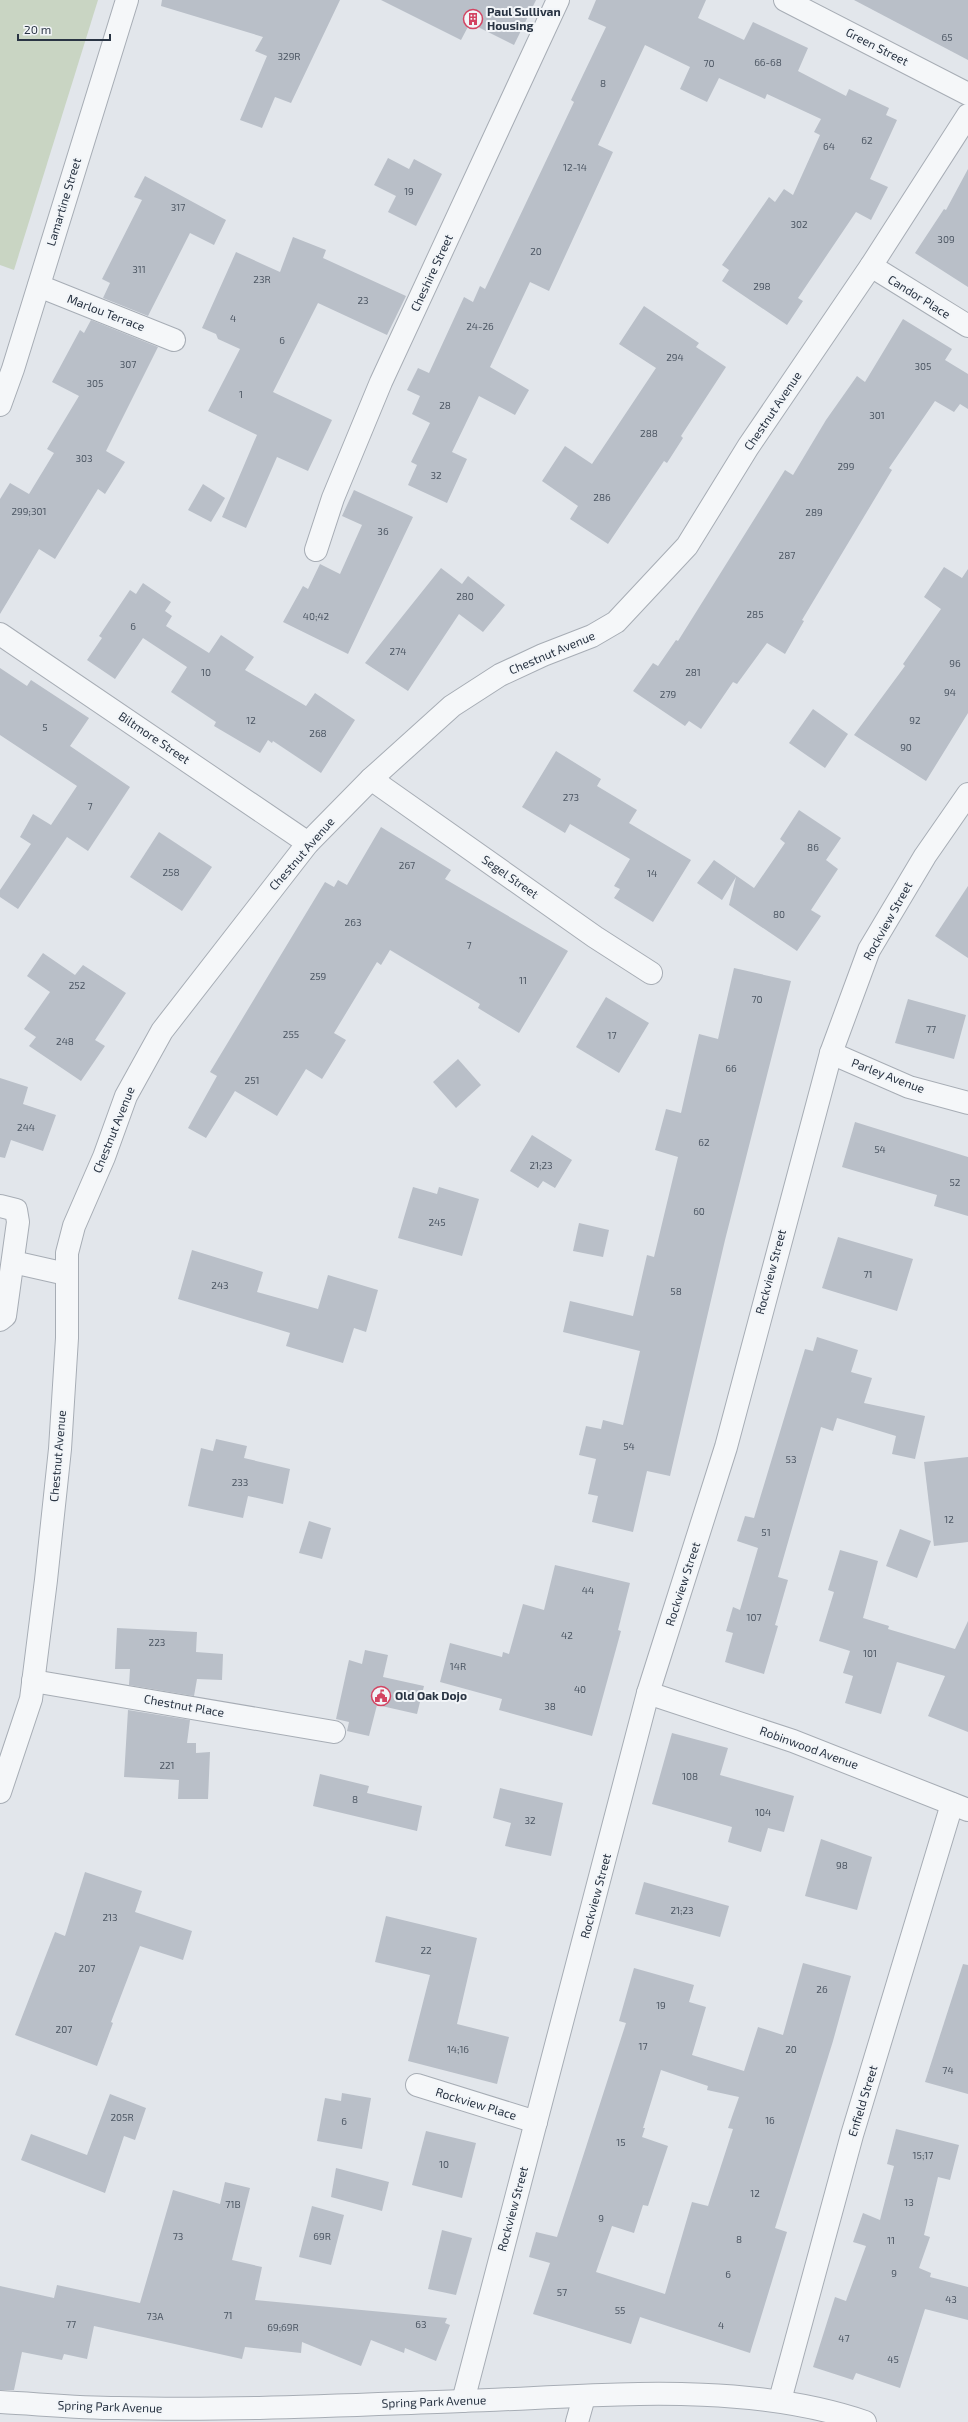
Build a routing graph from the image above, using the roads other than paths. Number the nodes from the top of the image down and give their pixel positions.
1 (127, 0) edge
2 (558, 0) edge
3 (785, 0) edge
4 (968, 94) edge
5 (968, 115) edge
6 (872, 266) junction
7 (39, 286) junction
8 (968, 326) edge
9 (174, 340) dead end
10 (0, 405) edge
11 (316, 550) dead end
12 (0, 634) edge
13 (371, 779) junction
14 (968, 794) edge
15 (308, 843) junction
16 (651, 973) dead end
17 (831, 1053) junction
18 (968, 1103) edge
19 (0, 1206) edge
20 (13, 1262) junction
21 (66, 1274) junction
22 (0, 1320) edge
23 (33, 1681) junction
24 (648, 1693) junction
25 (334, 1732) dead end
26 (0, 1792) edge
27 (960, 1807) edge
28 (417, 2085) dead end
29 (536, 2122) junction
30 (584, 2397) junction
31 (780, 2400) junction
32 (463, 2401) junction
33 (0, 2402) edge
34 (234, 2415) edge
35 (577, 2422) edge
36 (865, 2422) edge

1 - 7 street, Lamartine Street
2 - 11 street, Cheshire Street
3 - 4 street, Green Street
5 - 6 street, Chestnut Avenue
6 - 8 street, Candor Place
6 - 13 street, Chestnut Avenue
7 - 9 street, Marlou Terrace
7 - 10 street, Lamartine Street
12 - 15 street, Biltmore Street
13 - 15 street, Chestnut Avenue
13 - 16 street, Segel Street
14 - 17 street, Rockview Street
15 - 21 street, Chestnut Avenue
17 - 18 street, Parley Avenue
17 - 24 street, Rockview Street
19 - 20 street
20 - 21 street
20 - 22 street
21 - 23 street, Chestnut Avenue
23 - 25 street, Chestnut Place
23 - 26 street, Chestnut Avenue
24 - 27 street, Robinwood Avenue
24 - 29 street, Rockview Street
27 - 31 street, Enfield Street
28 - 29 street, Rockview Place
29 - 32 street, Rockview Street
30 - 31 street, Spring Park Avenue
30 - 32 street, Spring Park Avenue
30 - 35 street
31 - 36 street, Spring Park Avenue
32 - 34 street, Spring Park Avenue
33 - 34 street, Spring Park Avenue

